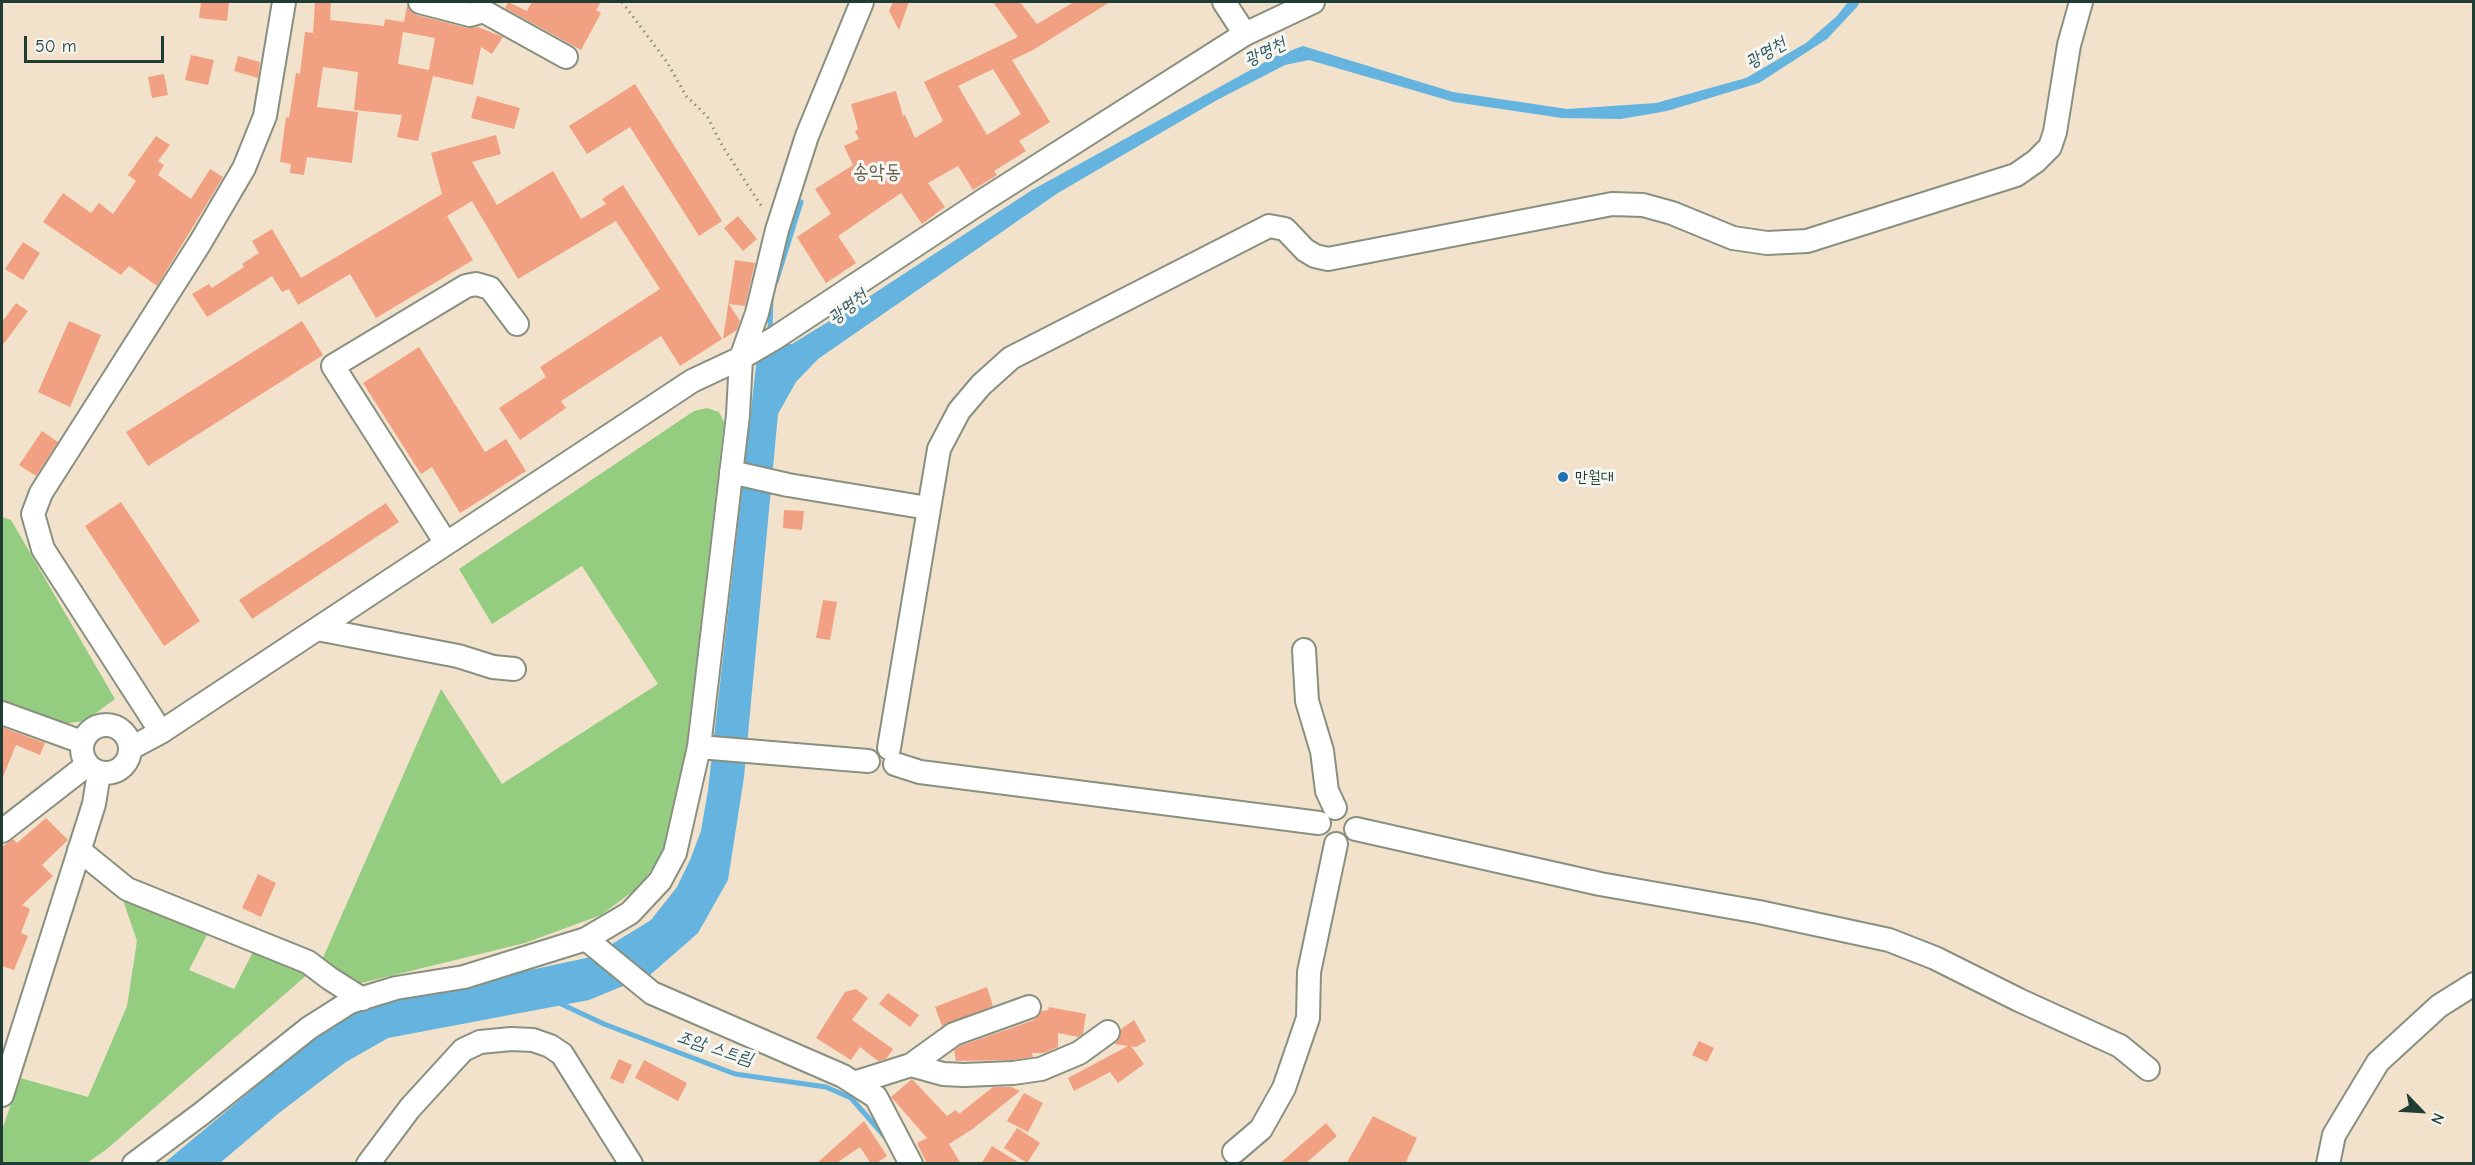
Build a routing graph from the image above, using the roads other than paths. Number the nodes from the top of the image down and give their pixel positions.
1 (284, 2) edge
2 (420, 2) edge
3 (862, 2) edge
4 (1224, 2) edge
5 (1313, 2) edge
6 (2081, 2) edge
7 (1245, 34) junction
8 (566, 57) dead end
9 (517, 324) dead end
10 (757, 348) junction
11 (737, 474) junction
12 (927, 508) junction
13 (446, 543) junction
14 (317, 629) junction
15 (1304, 650) dead end
16 (514, 669) dead end
17 (2, 713) edge
18 (161, 732) junction
19 (131, 748) junction
20 (707, 748) junction
21 (892, 756) junction
22 (89, 760) junction
23 (1327, 816) junction
24 (1356, 829) junction
25 (2, 831) edge
26 (1336, 844) junction
27 (79, 850) junction
28 (593, 944) junction
29 (2474, 984) edge
30 (362, 999) junction
31 (1029, 1007) dead end
32 (1108, 1032) dead end
33 (911, 1065) junction
34 (2148, 1069) dead end
35 (854, 1083) junction
36 (2, 1095) edge
37 (1234, 1152) dead end
38 (134, 1164) edge
39 (368, 1164) edge
40 (631, 1164) edge
41 (911, 1164) edge
42 (2328, 1164) edge

1 - 18 street
2 - 8 street
3 - 10 street
4 - 7 street
5 - 7 street
6 - 12 street
7 - 10 street
9 - 13 street
10 - 11 street
10 - 13 street
11 - 12 street
11 - 20 street
12 - 21 street
13 - 14 street
14 - 16 street
14 - 18 street
15 - 23 street
17 - 22 street
18 - 19 street
19 - 22 street
19 - 22 street
20 - 21 street
20 - 28 street
21 - 23 street
22 - 25 street
22 - 27 street
23 - 24 street
23 - 26 street
24 - 26 street
24 - 34 street
26 - 37 street
27 - 30 street
27 - 36 street
28 - 30 street
28 - 35 street
29 - 42 street
30 - 38 street
31 - 33 street
32 - 33 street
33 - 35 street
35 - 41 street
39 - 40 street

